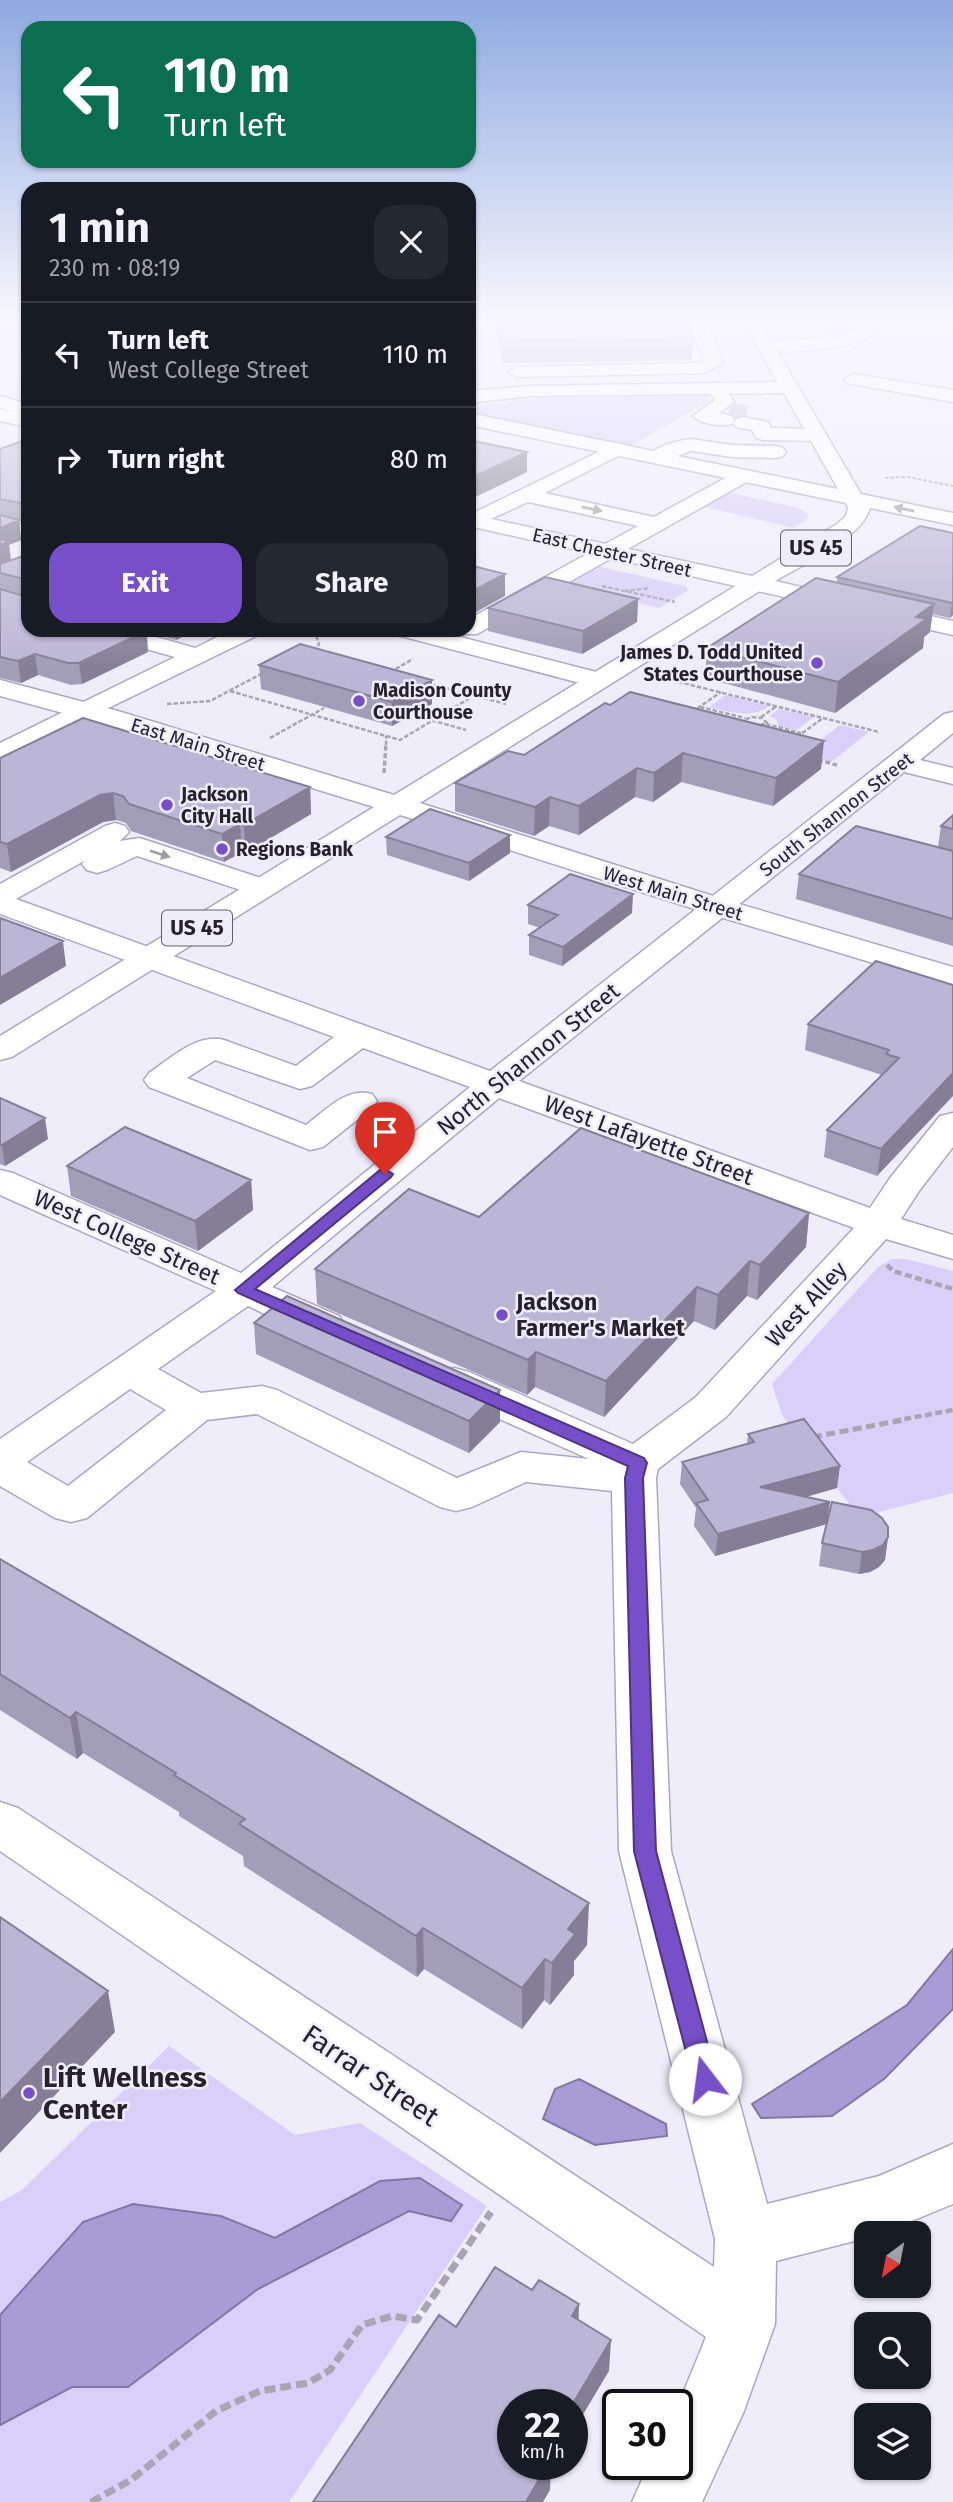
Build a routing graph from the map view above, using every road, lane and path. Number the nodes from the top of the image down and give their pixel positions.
1 (557, 437) edge
2 (818, 437) edge
3 (617, 449) junction
4 (776, 452) dead end
5 (657, 457) junction
6 (746, 475) junction
7 (879, 478) dead end
8 (953, 486) edge
9 (526, 495) junction
10 (855, 499) junction
11 (476, 519) edge
12 (953, 519) edge
13 (476, 522) edge
14 (658, 524) junction
15 (0, 526) edge
16 (21, 531) edge
17 (607, 551) junction
18 (596, 583) dead end
19 (755, 584) junction
20 (676, 602) dead end
21 (476, 625) edge
22 (953, 628) edge
23 (130, 637) edge
24 (236, 637) edge
25 (316, 637) edge
26 (473, 637) edge
27 (197, 656) junction
28 (309, 657) edge
29 (413, 659) dead end
30 (271, 669) edge
31 (656, 676) dead end
32 (380, 677) edge
33 (598, 680) junction
34 (424, 684) edge
35 (520, 687) dead end
36 (0, 688) edge
37 (229, 691) junction
38 (457, 691) junction
39 (721, 692) junction
40 (475, 695) junction
41 (161, 705) dead end
42 (511, 705) dead end
43 (777, 706) junction
44 (700, 707) junction
45 (324, 708) edge
46 (85, 712) junction
47 (312, 715) junction
48 (413, 715) edge
49 (688, 715) edge
50 (761, 718) junction
51 (823, 718) junction
52 (746, 719) junction
53 (953, 719) edge
54 (432, 720) junction
55 (766, 724) junction
56 (749, 725) junction
57 (467, 731) dead end
58 (741, 731) edge
59 (879, 732) dead end
60 (802, 733) junction
61 (386, 736) junction
62 (265, 741) dead end
63 (790, 741) edge
64 (0, 753) edge
65 (814, 759) edge
66 (901, 763) junction
67 (837, 765) dead end
68 (953, 776) edge
69 (389, 793) junction
70 (817, 829) junction
71 (115, 832) dead end
72 (849, 838) edge
73 (97, 864) dead end
74 (262, 888) junction
75 (0, 896) edge
76 (0, 904) edge
77 (718, 907) junction
78 (148, 959) junction
79 (953, 977) edge
80 (358, 1035) junction
81 (0, 1050) edge
82 (300, 1079) junction
83 (493, 1085) junction
84 (953, 1124) edge
85 (0, 1181) edge
86 (879, 1224) junction
87 (953, 1247) edge
88 (885, 1262) dead end
89 (953, 1289) edge
90 (243, 1290) junction
91 (358, 1340) edge
92 (421, 1368) edge
93 (127, 1370) junction
94 (195, 1408) junction
95 (953, 1410) edge
96 (804, 1435) edge
97 (0, 1460) edge
98 (0, 1466) edge
99 (636, 1470) junction
100 (0, 1823) edge
101 (953, 2172) edge
102 (517, 2174) junction
103 (746, 2239) junction
104 (743, 2325) junction
105 (91, 2502) edge
106 (666, 2502) edge

1 - 3 main road
2 - 10 main road, US 45
3 - 5 main road
3 - 9 main road
4 - 5 main road
5 - 6 main road
6 - 10 main road
6 - 14 main road
7 - 8 path
9 - 11 main road
9 -> 14 main road
12 -> 10 main road
10 - 19 main road, US 45
13 - 17 main road, East Chester Street
14 - 17 main road
15 - 16 main road
17 - 19 main road, East Chester Street
17 - 21 main road
18 - 20 path
19 - 22 main road, East Chester Street
19 - 33 main road, US 45
23 - 27 main road
24 - 27 main road
25 - 28 path
26 - 33 main road
27 - 46 main road
29 - 32 path
30 - 37 path
31 - 39 path
33 - 69 main road, US 45
34 - 38 path
35 - 38 path
36 - 46 main road, East Main Street
37 - 41 path
37 - 47 path
38 - 40 path
39 - 43 path
39 - 44 path
40 - 42 path
40 - 54 path
43 - 50 path
43 - 51 path
44 - 49 path
44 - 52 path
45 - 47 path
46 - 64 main road
46 - 69 main road, East Main Street
47 - 61 path
47 - 62 path
48 - 54 path
50 - 52 path
50 - 55 path
51 - 59 path
51 - 60 path
52 - 56 path
53 - 66 main road, South Shannon Street
54 - 57 path
54 - 61 path
55 - 56 path
55 - 60 path
56 - 58 path
60 - 63 path
61 - 69 path
65 - 67 path
66 - 68 main road
66 - 70 main road, South Shannon Street
69 - 74 main road, US 45
69 - 77 main road, West Main Street
70 - 72 main road
70 - 77 main road, South Shannon Street
71 - 75 main road
73 -> 74 main road
74 - 78 main road, US 45
76 - 78 main road, West Lafayette Street
77 - 79 main road, West Main Street
77 - 83 main road, North Shannon Street
78 - 80 main road, West Lafayette Street
78 - 81 main road, US 45
80 - 82 main road
80 - 83 main road, West Lafayette Street
82 - 82 main road
83 - 86 main road, West Lafayette Street
83 - 90 main road, North Shannon Street
84 - 86 main road, West Alley
85 - 90 main road, West College Street
86 - 87 main road, West Lafayette Street
86 - 99 main road, West Alley
88 - 89 path
90 - 91 main road, West College Street
90 - 93 main road, North Shannon Street
92 - 99 main road
93 - 94 main road
93 - 97 main road, North Shannon Street
94 - 98 main road
94 - 99 main road
95 - 96 path
99 - 103 main road
100 - 102 main road, Farrar Street
101 - 103 main road
102 - 104 main road, Farrar Street
102 - 105 path
103 - 104 main road
104 - 106 main road

